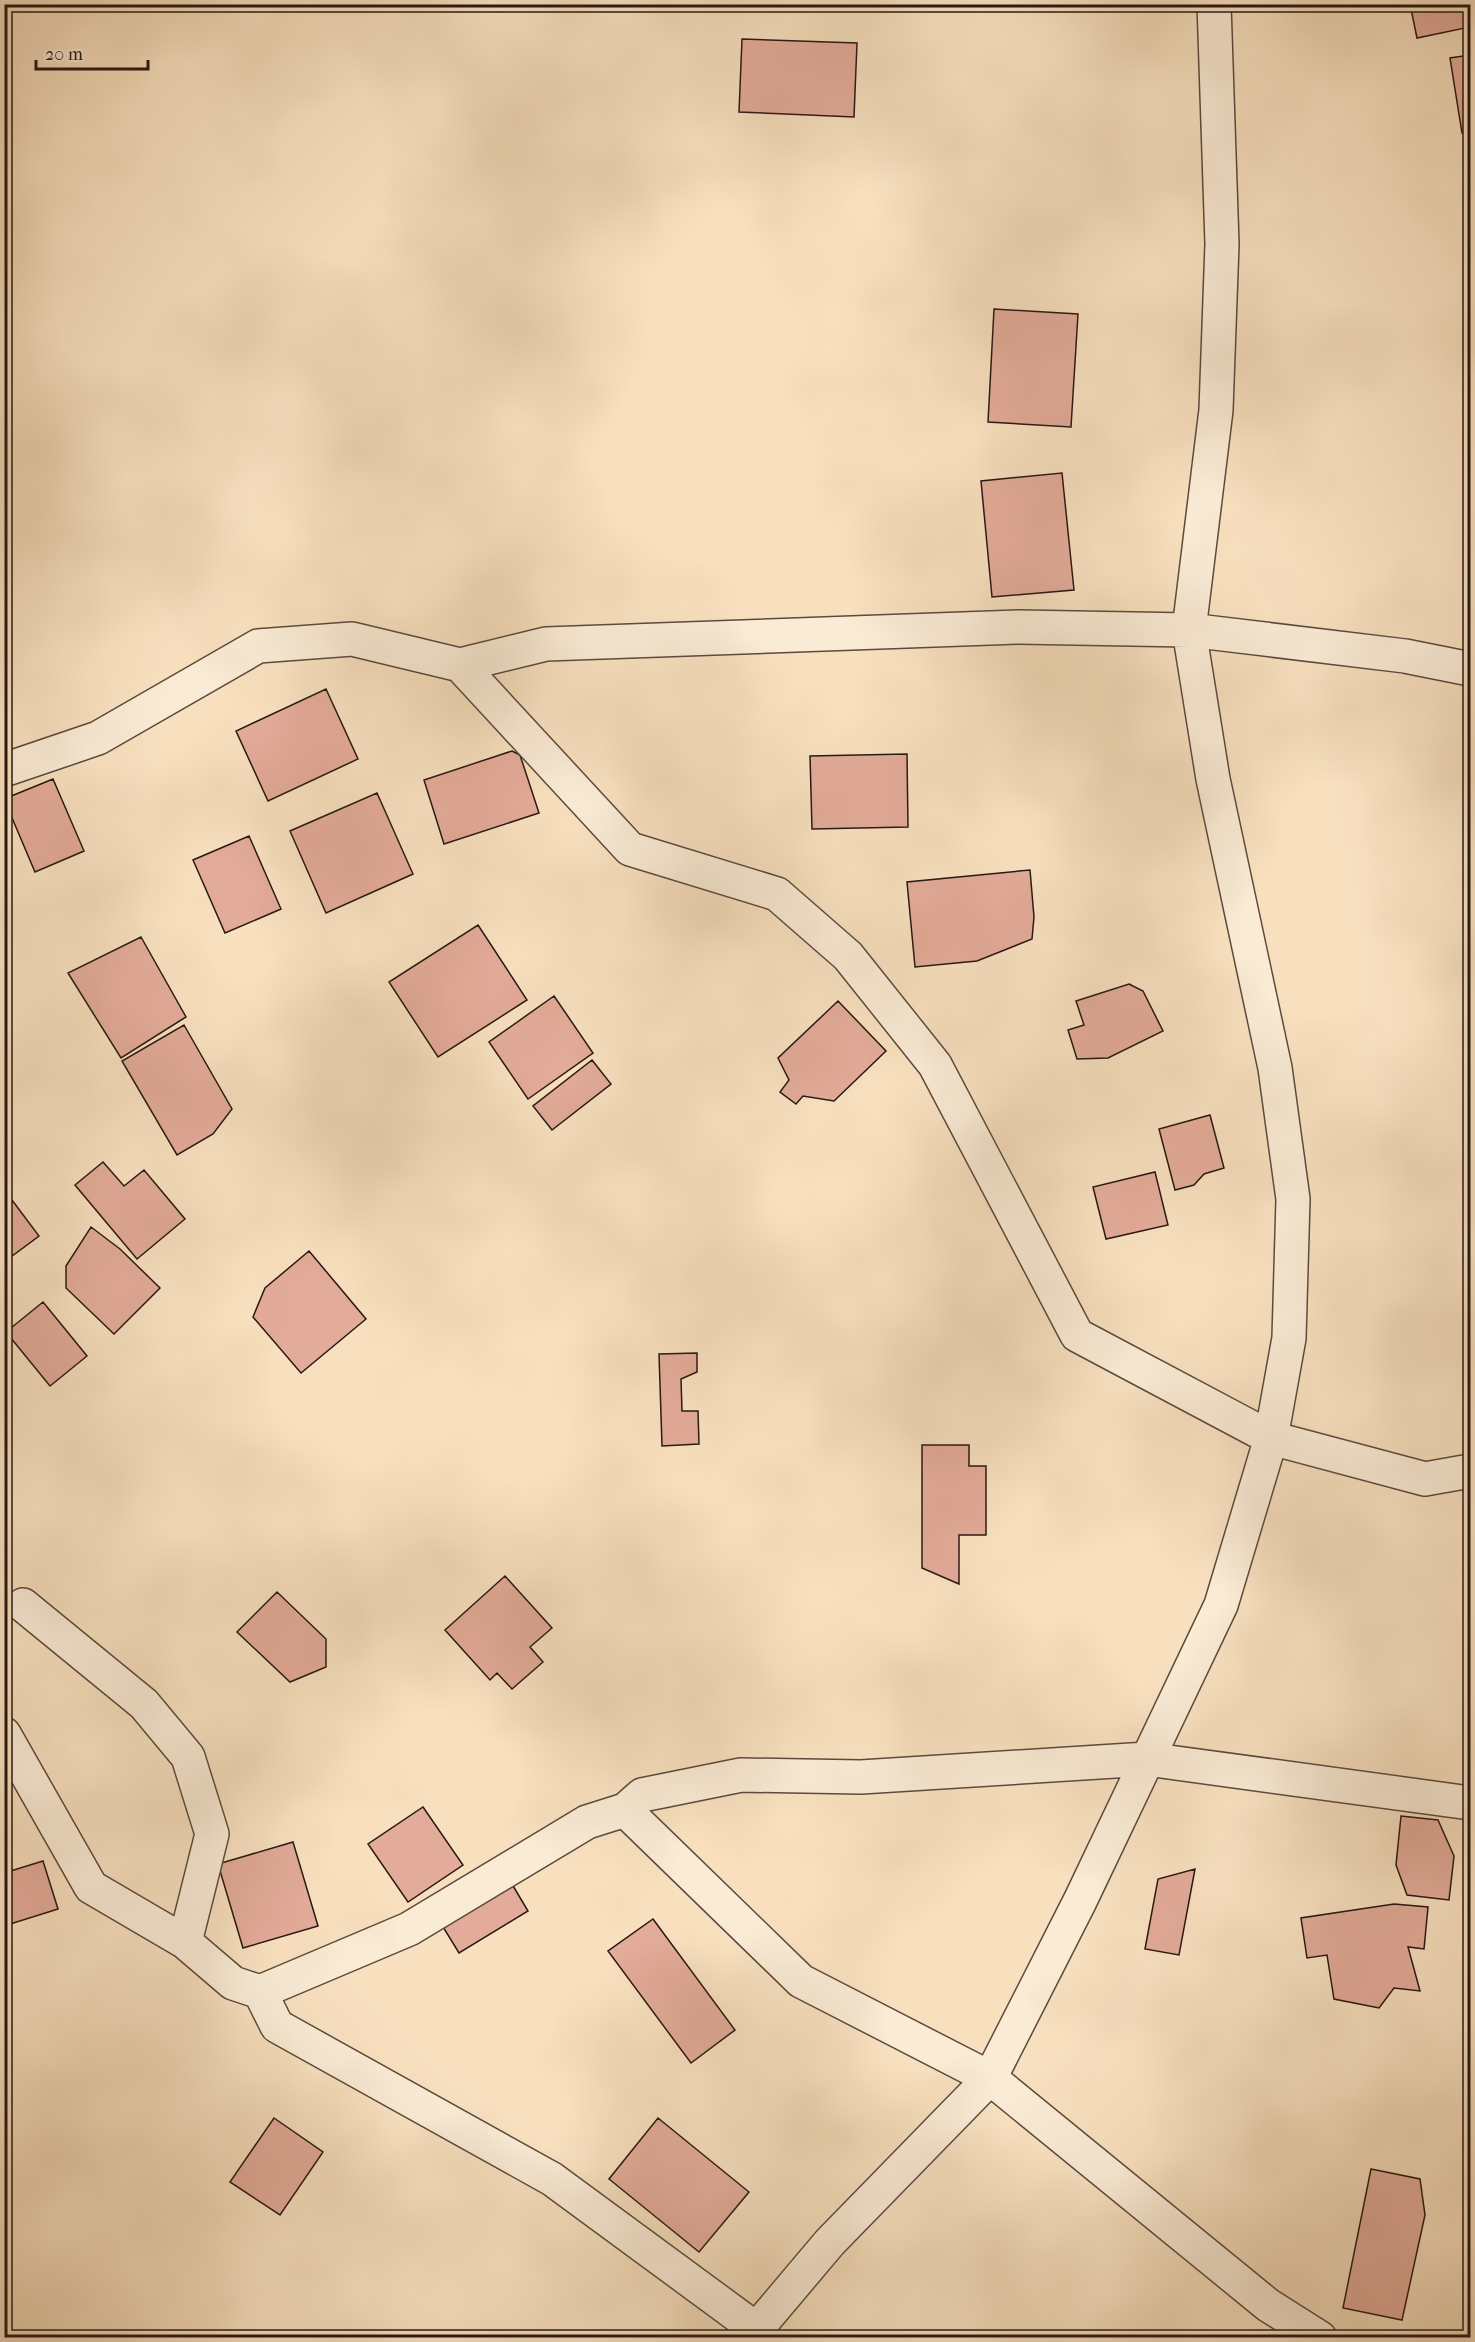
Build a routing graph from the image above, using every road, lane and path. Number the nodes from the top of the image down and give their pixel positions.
1 (1214, 4) edge
2 (1189, 630) junction
3 (460, 665) junction
4 (1470, 669) edge
5 (4, 770) edge
6 (1271, 1438) junction
7 (1470, 1471) edge
8 (23, 1605) dead end
9 (4, 1734) edge
10 (1147, 1759) junction
11 (1470, 1803) edge
12 (626, 1810) junction
13 (185, 1942) junction
14 (260, 1992) junction
15 (990, 2078) junction
16 (753, 2333) edge
17 (1320, 2337) edge

1 - 2 street
2 - 3 street
2 - 4 street
2 - 6 street
3 - 5 street
3 - 6 street
6 - 7 street
6 - 10 street
8 - 13 street
9 - 13 street
10 - 11 street
10 - 12 street
10 - 15 street
12 - 14 street
12 - 15 street
13 - 14 street
14 - 16 street
15 - 16 street
15 - 17 street

